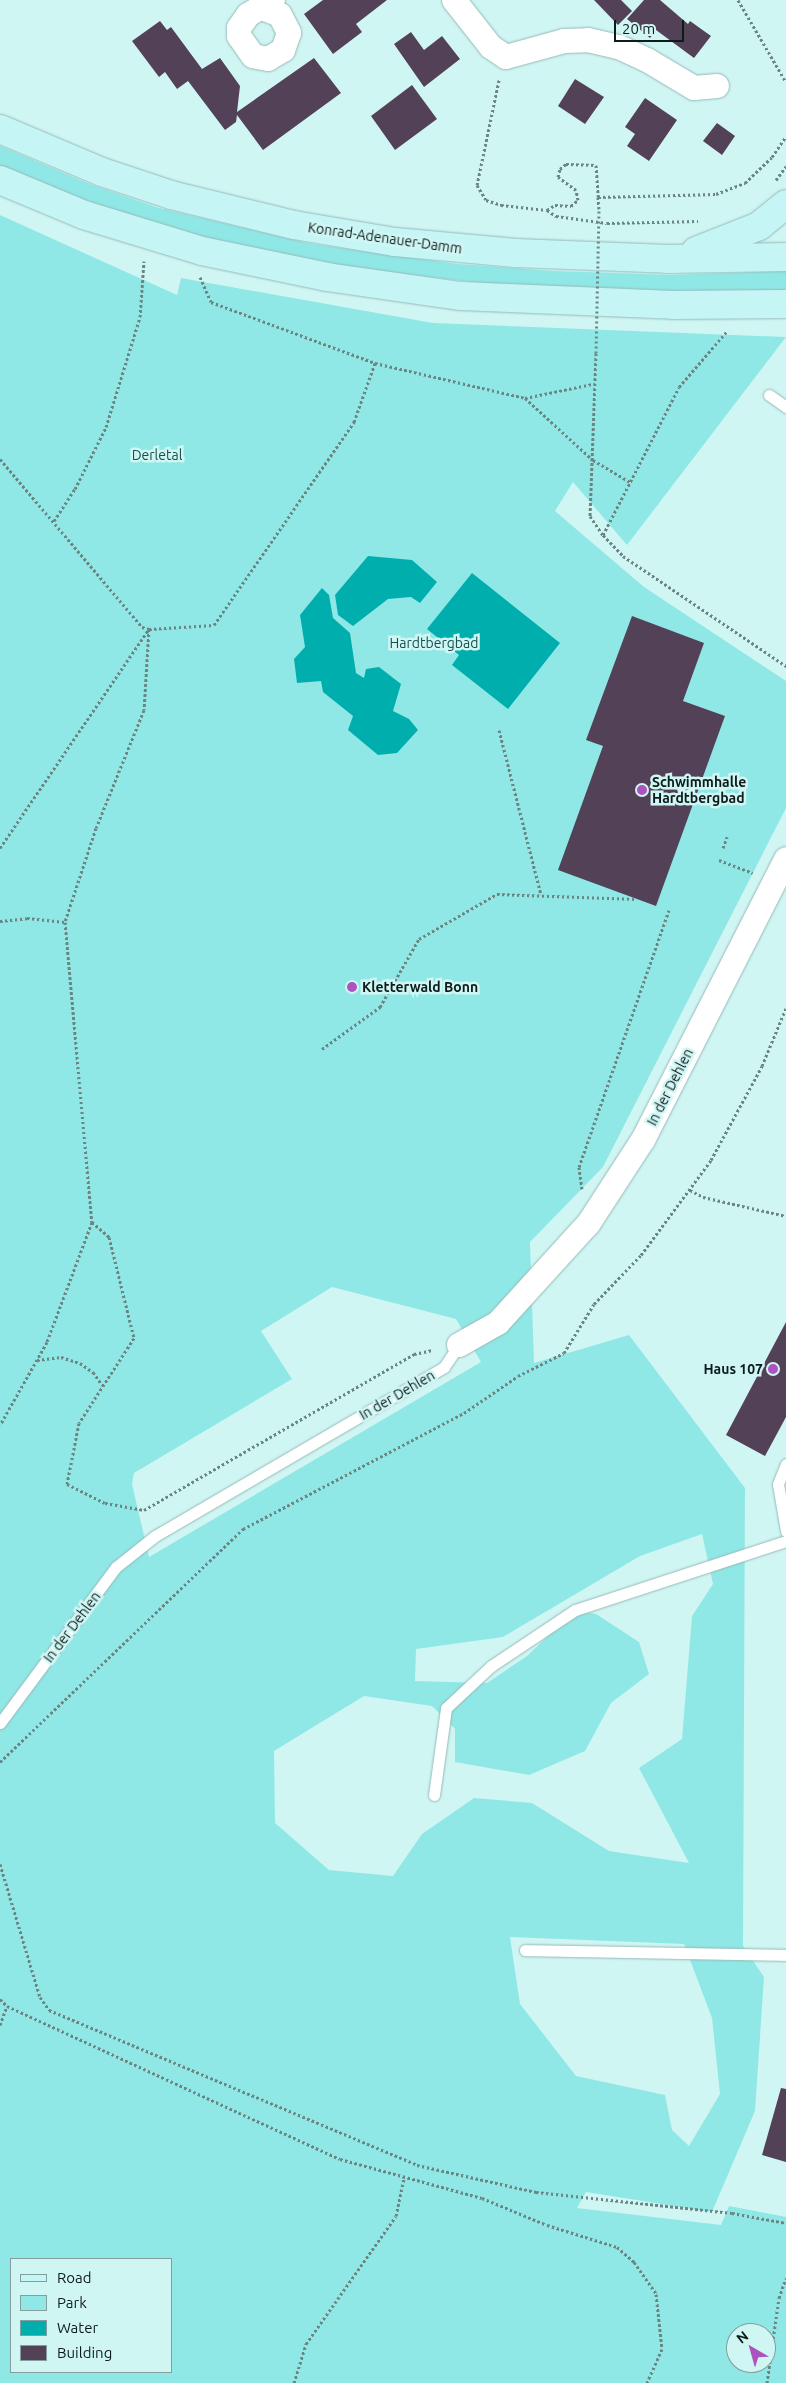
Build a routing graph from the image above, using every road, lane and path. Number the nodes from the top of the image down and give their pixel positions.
1 (454, 0) edge
2 (738, 0) edge
3 (506, 57) junction
4 (786, 82) edge
5 (717, 86) dead end
6 (0, 129) edge
7 (786, 136) edge
8 (786, 166) edge
9 (0, 180) edge
10 (780, 194) edge
11 (598, 196) junction
12 (547, 210) junction
13 (702, 221) dead end
14 (786, 257) edge
15 (668, 259) junction
16 (144, 261) dead end
17 (199, 274) dead end
18 (786, 304) edge
19 (730, 328) dead end
20 (375, 363) junction
21 (592, 384) junction
22 (769, 395) dead end
23 (525, 398) junction
24 (786, 407) edge
25 (0, 459) edge
26 (593, 460) junction
27 (630, 482) junction
28 (54, 521) junction
29 (602, 535) junction
30 (149, 629) junction
31 (786, 666) edge
32 (499, 730) dead end
33 (727, 836) dead end
34 (0, 848) edge
35 (723, 848) dead end
36 (786, 859) edge
37 (719, 860) dead end
38 (775, 881) junction
39 (541, 895) junction
40 (637, 899) dead end
41 (669, 910) dead end
42 (0, 921) edge
43 (65, 922) junction
44 (786, 1008) edge
45 (322, 1049) dead end
46 (690, 1190) junction
47 (786, 1216) edge
48 (92, 1222) junction
49 (589, 1223) junction
50 (458, 1345) junction
51 (37, 1360) junction
52 (102, 1385) junction
53 (0, 1424) edge
54 (786, 1464) edge
55 (786, 1531) edge
56 (786, 1540) edge
57 (0, 1724) edge
58 (0, 1762) edge
59 (434, 1795) dead end
60 (0, 1864) edge
61 (525, 1950) dead end
62 (786, 1955) edge
63 (0, 1999) edge
64 (7, 2006) junction
65 (0, 2025) edge
66 (404, 2178) junction
67 (786, 2223) edge
68 (786, 2278) edge
69 (294, 2383) edge
70 (647, 2383) edge
71 (767, 2383) edge

1 - 3 street
2 - 4 path
3 - 5 street
3 - 12 path
6 - 15 main road, Konrad-Adenauer-Damm
7 - 11 path
8 - 10 path
9 - 18 main road
10 - 15 main road
11 - 12 path
11 - 21 path, bridge
12 - 13 path
14 - 15 main road, Konrad-Adenauer-Damm
16 - 28 path
17 - 20 path
19 - 27 path
20 - 23 path
20 - 30 path
21 - 23 path
21 - 26 path
22 - 24 lane
23 - 26 path
25 - 28 path
26 - 27 path
26 - 29 path
27 - 29 path
28 - 30 path
29 - 31 path
30 - 34 path
30 - 43 path
32 - 39 path
33 - 35 path
36 - 38 street, In der Dehlen
37 - 38 path
38 - 49 street, In der Dehlen
39 - 40 path
39 - 45 path
41 - 49 path
42 - 43 path
43 - 48 path
44 - 46 path
46 - 47 path
46 - 58 path
48 - 51 path
48 - 52 path
49 - 50 street, In der Dehlen
50 - 52 path
50 - 57 lane, In der Dehlen
51 - 52 path
51 - 53 path
54 - 55 lane
56 - 59 lane
60 - 67 path
61 - 62 lane
63 - 64 path
64 - 65 path
64 - 66 path
66 - 69 path
66 - 70 path
68 - 71 path

